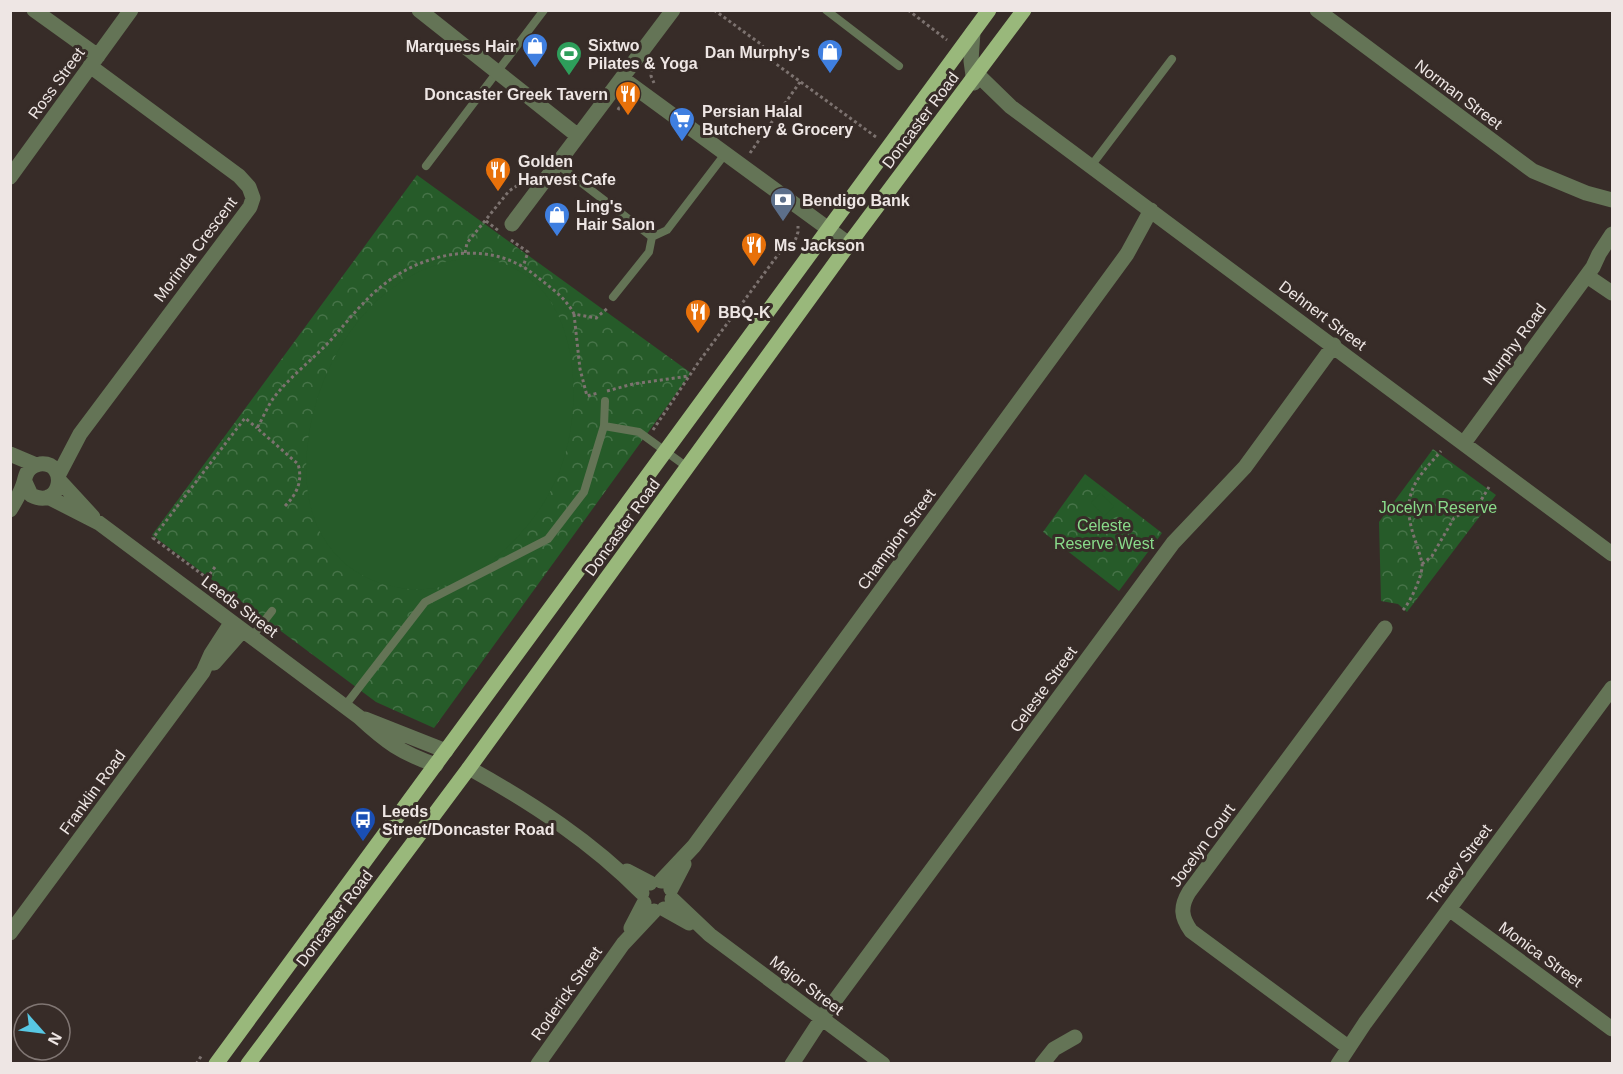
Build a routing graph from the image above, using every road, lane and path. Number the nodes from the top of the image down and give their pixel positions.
1 (34, 10) edge
2 (131, 10) edge
3 (419, 10) edge
4 (544, 10) edge
5 (673, 10) edge
6 (714, 10) edge
7 (826, 10) edge
8 (908, 10) edge
9 (1024, 10) edge
10 (1317, 10) edge
11 (989, 11) edge
12 (973, 32) junction
13 (947, 40) dead end
14 (640, 54) junction
15 (1172, 60) dead end
16 (94, 61) junction
17 (899, 66) dead end
18 (498, 72) junction
19 (975, 76) junction
20 (622, 78) junction
21 (800, 82) junction
22 (651, 99) junction
23 (578, 136) junction
24 (876, 137) dead end
25 (725, 154) junction
26 (557, 164) junction
27 (741, 165) junction
28 (426, 166) dead end
29 (1091, 166) junction
30 (10, 177) edge
31 (1586, 194) junction
32 (1612, 200) edge
33 (1612, 209) edge
34 (1156, 213) junction
35 (486, 221) dead end
36 (512, 224) dead end
37 (798, 225) dead end
38 (828, 229) junction
39 (1612, 234) edge
40 (652, 237) junction
41 (849, 244) junction
42 (1612, 249) edge
43 (523, 267) junction
44 (1590, 272) junction
45 (1612, 283) edge
46 (1612, 293) edge
47 (613, 297) joint
48 (574, 314) junction
49 (1334, 345) junction
50 (690, 376) junction
51 (605, 401) dead end
52 (604, 426) junction
53 (257, 428) junction
54 (80, 434) junction
55 (648, 439) junction
56 (1464, 443) junction
57 (664, 451) junction
58 (1441, 451) dead end
59 (10, 454) edge
60 (10, 461) edge
61 (41, 465) junction
62 (687, 467) junction
63 (59, 478) junction
64 (25, 480) junction
65 (1489, 487) dead end
66 (42, 497) junction
67 (285, 506) dead end
68 (10, 510) edge
69 (10, 518) edge
70 (99, 523) junction
71 (1612, 554) edge
72 (1422, 564) junction
73 (215, 567) dead end
74 (1403, 610) dead end
75 (272, 611) dead end
76 (1385, 628) dead end
77 (241, 630) junction
78 (1612, 688) edge
79 (344, 707) junction
80 (359, 717) junction
81 (446, 751) junction
82 (436, 765) junction
83 (469, 768) junction
84 (657, 896) junction
85 (1449, 909) junction
86 (10, 933) edge
87 (822, 1018) junction
88 (1612, 1029) edge
89 (1075, 1037) dead end
90 (1348, 1047) junction
91 (216, 1064) edge
92 (248, 1064) edge
93 (538, 1064) edge
94 (792, 1064) edge
95 (883, 1064) edge
96 (1042, 1064) edge
97 (1338, 1064) edge

1 - 16 street, Morinda Crescent
2 - 16 street, Ross Street
3 - 18 street
4 - 18 lane
5 - 14 street
6 - 21 path
7 - 17 lane
8 - 13 path
9 - 19 main road, Doncaster Road
10 - 31 street, Norman Street
11 - 12 main road, Doncaster Road
12 - 19 street
12 - 38 main road, Doncaster Road
14 - 20 street
14 - 22 path
15 - 29 lane
16 - 30 street, Ross Street
16 - 54 street, Morinda Crescent
18 - 23 street
18 - 28 lane
19 - 29 street, Dehnert Street
19 - 41 main road, Doncaster Road
20 - 22 street
20 - 23 street
21 - 24 path
21 - 27 path
22 - 25 street
23 - 26 street
25 - 27 street
25 - 40 lane
26 - 36 street
26 - 40 lane
27 - 38 street
29 - 34 street, Dehnert Street
31 - 32 street, Norman Street
31 - 33 street, Norman Street
34 - 49 street, Dehnert Street
34 - 84 street, Champion Street
35 - 43 path
37 - 50 path
38 - 41 street
38 - 57 main road, Doncaster Road
39 - 44 street, Murphy Road
40 - 47 lane
41 - 62 main road, Doncaster Road
42 - 44 street, Murphy Road
43 - 48 path
43 - 53 path
44 - 45 street
44 - 46 street
44 - 56 street, Murphy Road
47 - 48 path
48 - 50 path
49 - 56 street, Dehnert Street
49 - 87 street, Celeste Street
50 - 55 path
51 - 52 lane
52 - 55 lane
52 - 79 lane
53 - 67 path
53 - 73 path
54 - 61 street, Morinda Crescent
54 - 63 street, Morinda Crescent
55 - 57 lane
56 - 71 street, Dehnert Street
57 - 62 lane
57 - 81 main road, Doncaster Road
58 - 72 path
59 - 61 street
60 - 64 street
61 - 63 street
61 - 64 street
62 - 83 main road, Doncaster Road
63 - 66 street
63 - 70 street, Leeds Street
64 - 66 street
64 - 68 street
65 - 72 path
66 - 69 street
66 - 70 street, Leeds Street
70 - 77 street, Leeds Street
72 - 74 path
75 - 77 lane
76 - 90 street, Jocelyn Court
77 - 79 street, Leeds Street
77 - 86 street, Franklin Road
78 - 85 street, Tracey Street
79 - 80 street, Leeds Street
80 - 81 street, Leeds Street
80 - 82 street, Leeds Street
81 - 82 main road, Doncaster Road
81 - 83 main road
82 - 83 main road
82 - 91 main road, Doncaster Road
83 - 84 street, Major Street
83 - 92 main road, Doncaster Road
84 - 87 street, Major Street
84 - 93 street, Roderick Street
85 - 88 street, Monica Street
85 - 90 street, Tracey Street
87 - 94 street, Celeste Street
87 - 95 street, Major Street
89 - 96 street
90 - 97 street, Tracey Street

